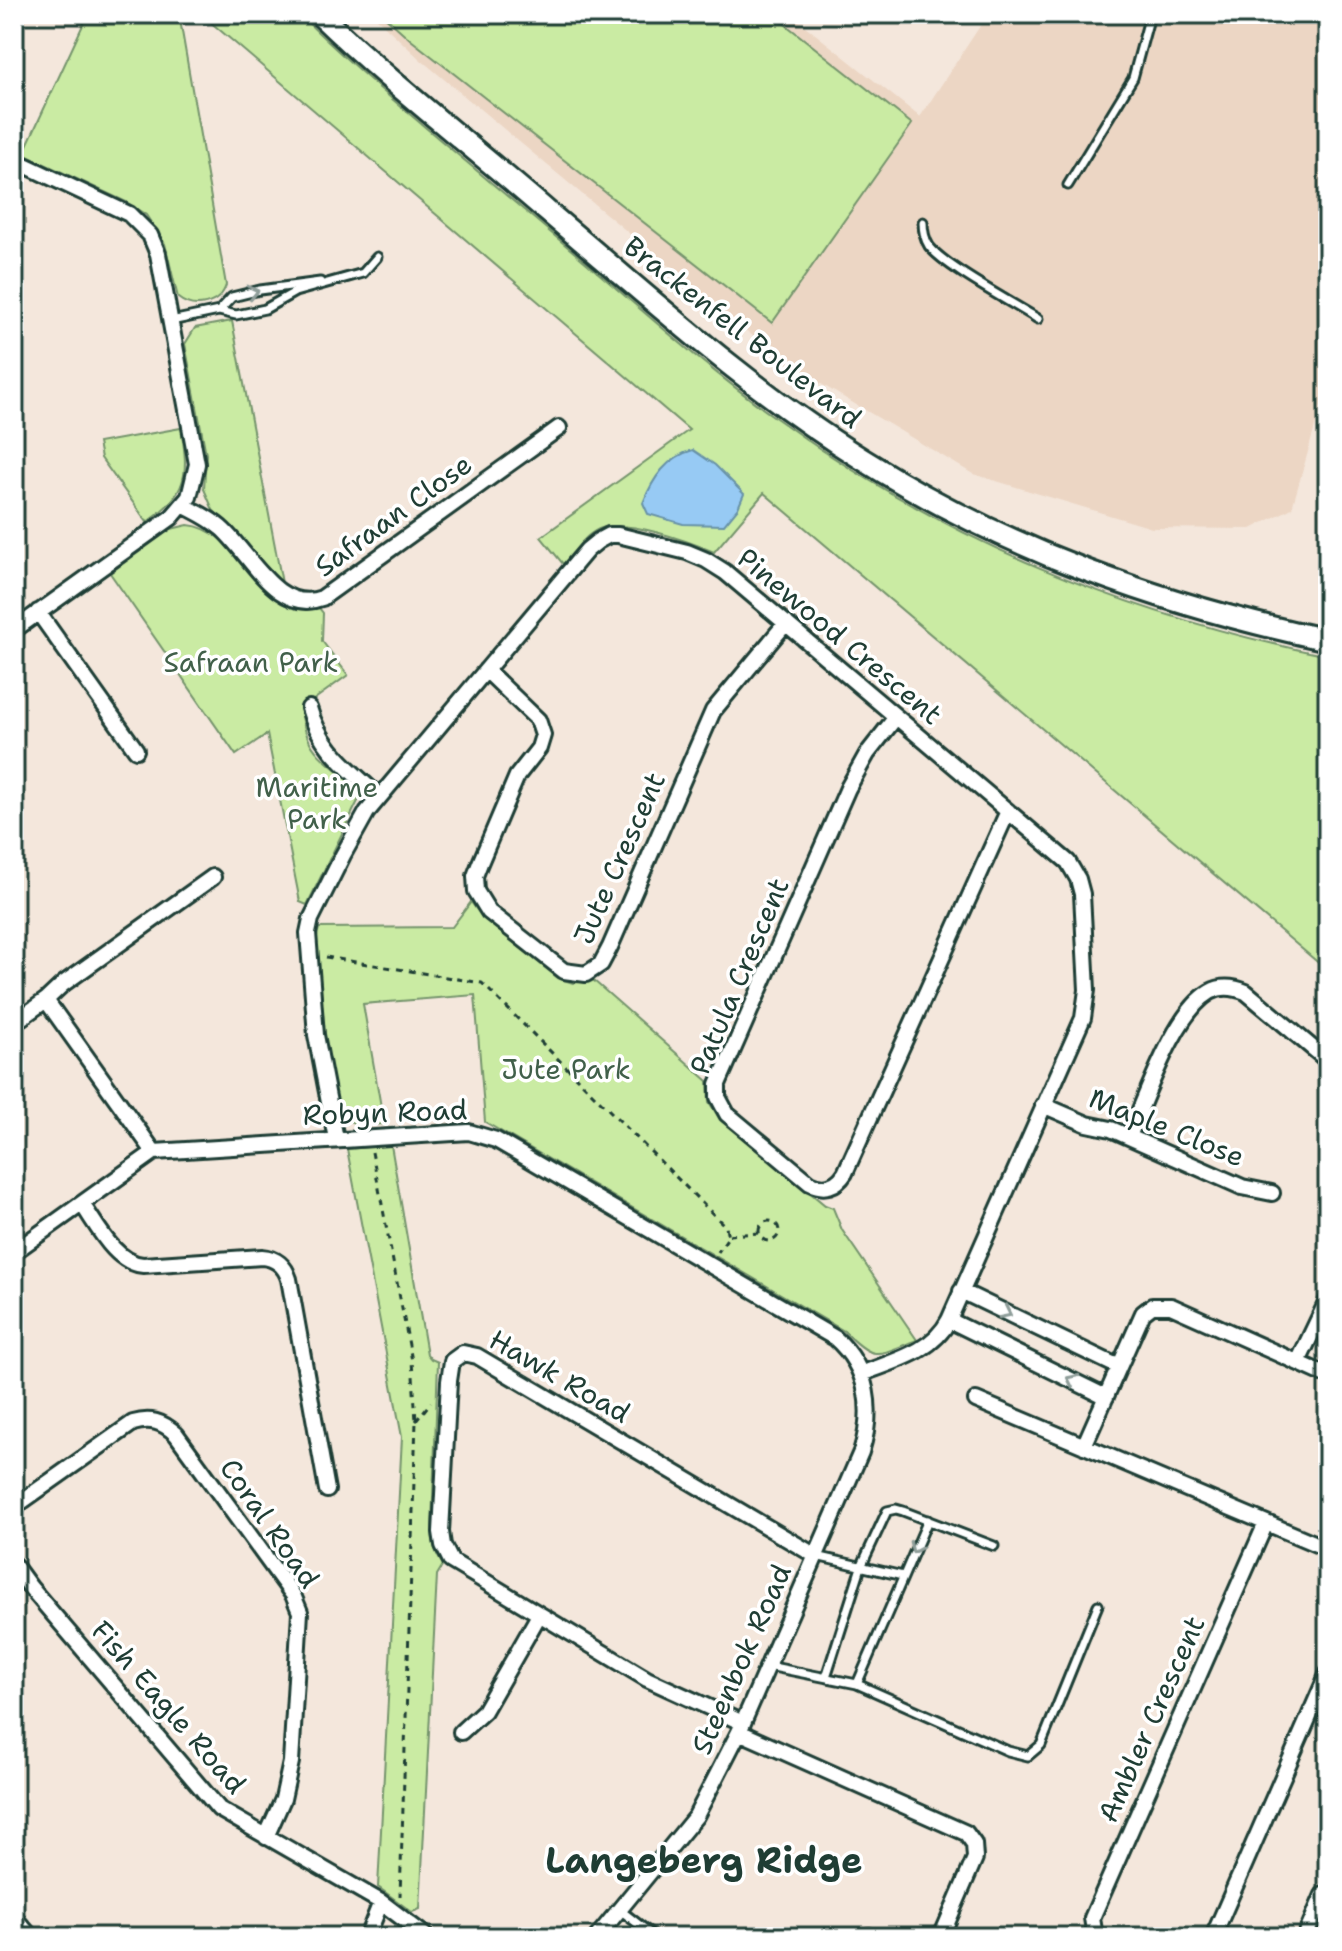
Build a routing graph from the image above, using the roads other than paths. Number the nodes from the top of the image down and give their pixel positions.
1 (319, 14) edge
2 (1150, 15) edge
3 (14, 160) edge
4 (1068, 185) dead end
5 (923, 222) dead end
6 (377, 257) dead end
7 (322, 283) junction
8 (219, 311) junction
9 (1038, 319) dead end
10 (171, 321) junction
11 (559, 428) dead end
12 (183, 505) junction
13 (38, 612) junction
14 (786, 623) junction
15 (14, 630) edge
16 (1328, 640) edge
17 (486, 670) junction
18 (309, 708) dead end
19 (896, 717) junction
20 (136, 750) dead end
21 (379, 797) junction
22 (1008, 811) junction
23 (213, 877) dead end
24 (46, 1000) junction
25 (14, 1023) edge
26 (1328, 1061) edge
27 (1043, 1105) junction
28 (1129, 1136) junction
29 (336, 1139) junction
30 (154, 1152) junction
31 (1272, 1193) dead end
32 (82, 1204) junction
33 (14, 1252) edge
34 (961, 1291) junction
35 (1328, 1299) edge
36 (949, 1320) junction
37 (1298, 1362) junction
38 (1119, 1367) junction
39 (861, 1374) junction
40 (1328, 1376) edge
41 (1106, 1397) junction
42 (976, 1400) dead end
43 (1084, 1446) junction
44 (327, 1490) dead end
45 (14, 1507) edge
46 (928, 1520) junction
47 (1266, 1523) junction
48 (994, 1546) dead end
49 (1328, 1549) edge
50 (816, 1556) junction
51 (14, 1565) edge
52 (861, 1567) junction
53 (903, 1576) junction
54 (1098, 1605) dead end
55 (539, 1615) junction
56 (768, 1666) junction
57 (1328, 1673) edge
58 (826, 1677) junction
59 (857, 1684) junction
60 (741, 1727) junction
61 (461, 1732) dead end
62 (266, 1837) junction
63 (1323, 1895) dead end
64 (381, 1902) junction
65 (620, 1910) junction
66 (14, 1917) edge
67 (31, 1937) edge
68 (367, 1937) edge
69 (427, 1937) edge
70 (597, 1937) edge
71 (655, 1937) edge
72 (941, 1937) edge
73 (1095, 1937) edge
74 (1213, 1937) edge
75 (1305, 1937) edge

1 - 16 street, Brackenfell Boulevard
2 - 4 lane
3 - 10 street
5 - 9 lane
6 - 7 lane
7 - 8 lane
8 -> 7 lane
8 - 10 lane
10 - 12 street
11 - 12 street, Safraan Close
12 - 13 street
13 - 15 street
13 - 20 street
14 - 17 street, Pinewood Crescent
14 - 17 street, Jute Crescent
14 - 19 street, Pinewood Crescent
17 - 21 street, Pinewood Crescent
18 - 21 street
19 - 22 street, Pinewood Crescent
19 - 22 street, Patula Crescent
21 - 29 street, Pinewood Crescent
22 - 27 street, Pinewood Crescent
23 - 24 street
24 - 25 street
24 - 30 street
26 - 28 street
27 - 28 street, Maple Close
27 - 34 street, Pinewood Crescent
28 - 31 street, Maple Close
29 - 30 street, Robyn Road
29 - 39 street, Robyn Road
30 - 32 street
32 - 33 street
32 - 44 street
34 - 36 street, Pinewood Crescent
34 -> 38 street
35 - 37 street
36 - 39 street, Pinewood Crescent
41 -> 36 street
37 - 38 street
37 - 40 street
38 - 41 street
39 - 50 street, Steenbok Road
41 - 43 street
42 - 43 street
43 - 47 street
45 - 62 street, Coral Road
46 - 48 lane
46 - 52 lane
46 -> 53 lane
47 - 49 street
47 - 73 street, Ambler Crescent
50 - 52 lane
50 - 55 street, Hawk Road
50 - 56 street, Steenbok Road
51 - 62 street, Fish Eagle Road
52 - 53 lane
52 - 58 lane
53 - 59 lane
54 - 59 lane
55 - 60 street, Hawk Road
55 - 61 street
56 - 58 lane
56 - 60 street, Steenbok Road
57 - 74 street
58 - 59 lane
60 - 65 street, Steenbok Road
60 - 72 street, Hawk Road
62 - 64 street, Fish Eagle Road
63 - 75 street
64 - 68 street
64 - 69 street, Fish Eagle Road
65 - 70 street, Steenbok Road
65 - 71 lane
66 - 67 street

